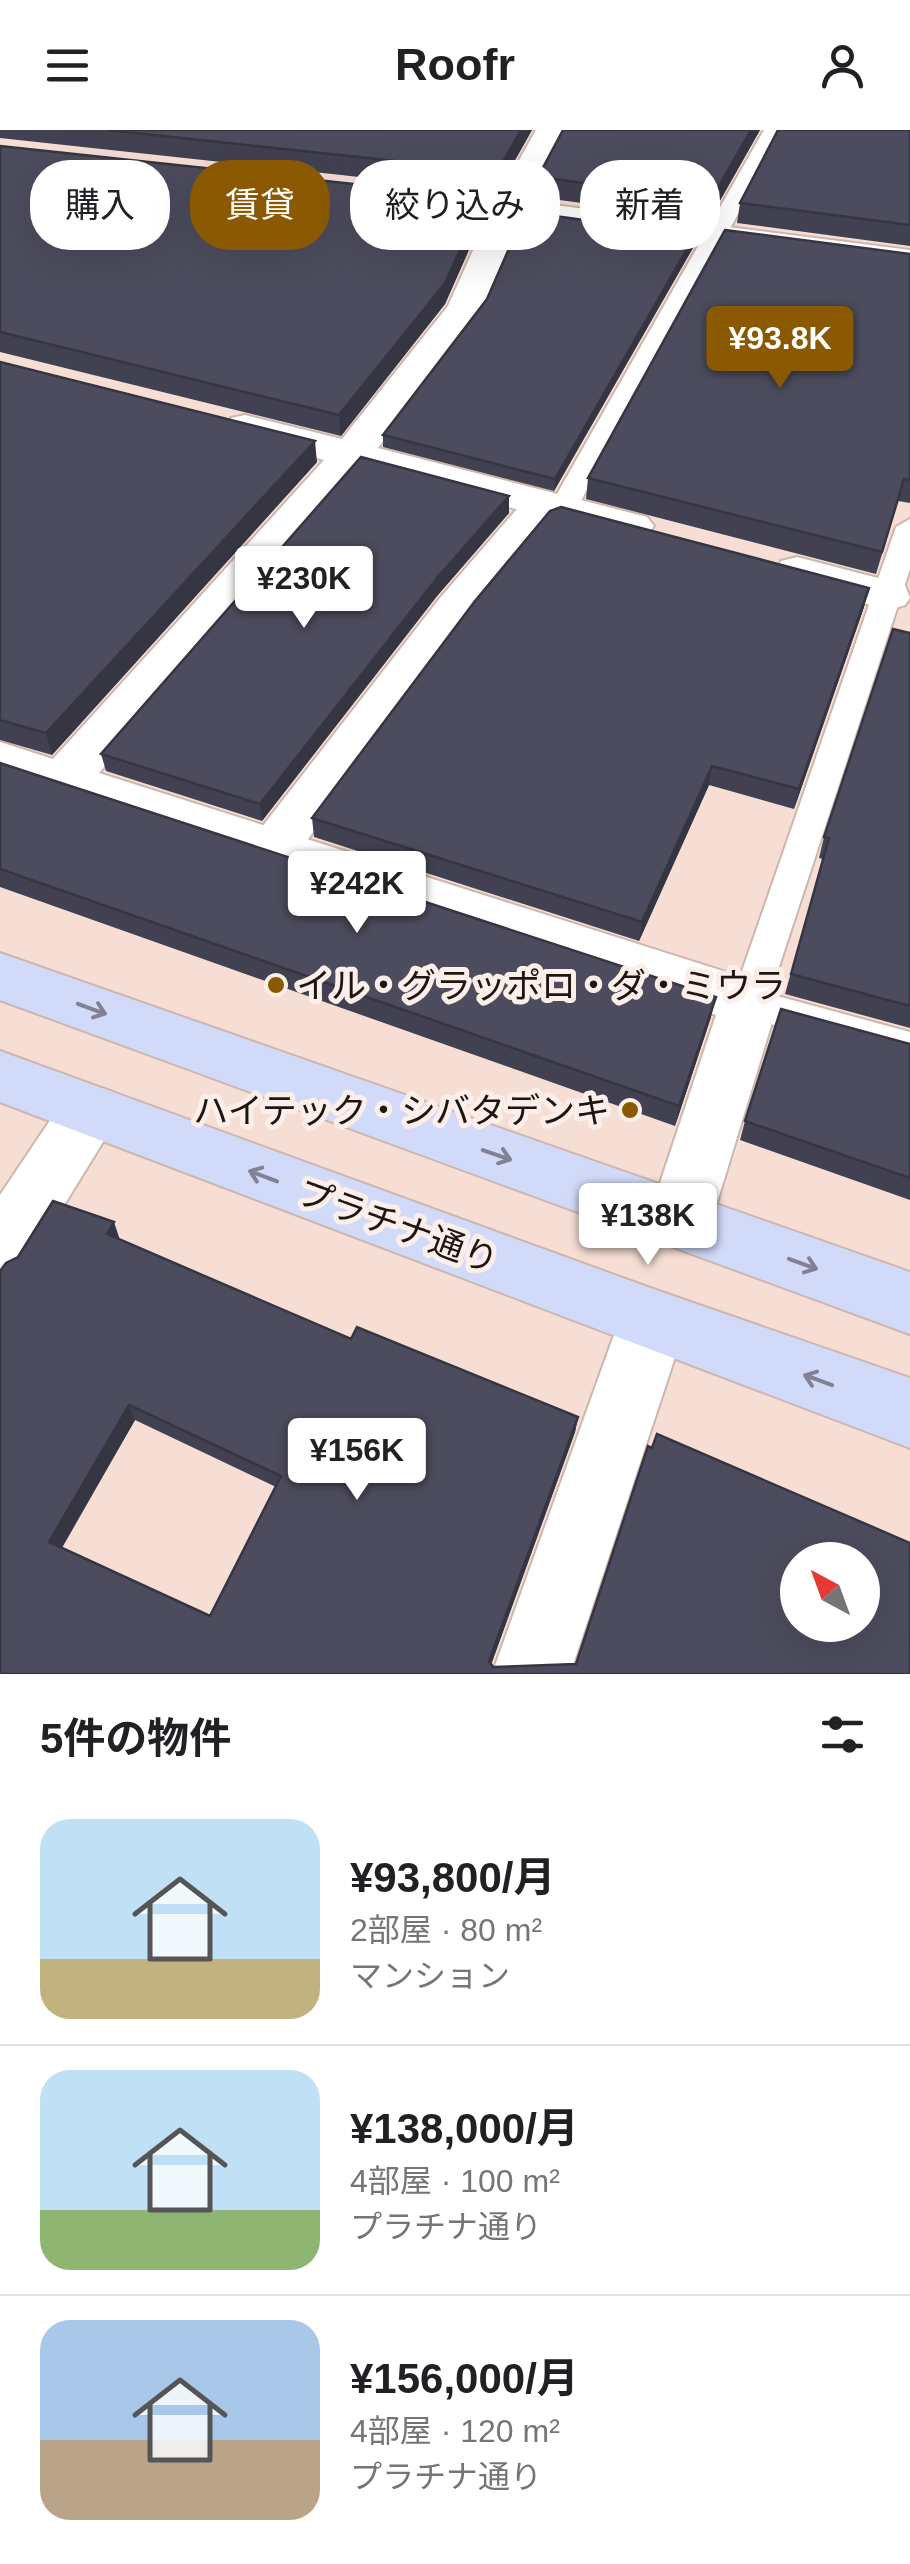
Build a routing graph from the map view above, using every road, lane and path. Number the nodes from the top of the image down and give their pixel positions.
1 (552, 130) edge
2 (774, 130) edge
3 (536, 160) edge
4 (720, 229) edge
5 (720, 234) edge
6 (491, 250) edge
7 (708, 250) edge
8 (910, 261) edge
9 (204, 417) edge
10 (352, 454) junction
11 (562, 508) junction
12 (910, 528) edge
13 (678, 539) edge
14 (755, 559) edge
15 (890, 595) junction
16 (0, 760) edge
17 (63, 781) junction
18 (273, 850) junction
19 (0, 976) edge
20 (749, 1002) junction
21 (910, 1048) edge
22 (0, 1076) edge
23 (91, 1111) junction
24 (680, 1219) junction
25 (0, 1250) edge
26 (910, 1302) edge
27 (653, 1321) junction
28 (910, 1413) edge
29 (531, 1674) edge

1 - 3 street
2 - 4 lane
5 - 8 street
6 - 10 street
7 - 11 lane
9 - 10 street
10 - 11 street
10 - 17 street
11 - 13 street
11 - 18 street
12 - 15 lane
14 - 15 street
15 - 20 lane
16 - 17 street
17 - 18 street
18 - 20 street
19 -> 24 main road
20 - 21 lane
20 - 24 street
22 - 23 main road, プラチナ通り
23 - 25 street
27 -> 23 main road, プラチナ通り
24 -> 26 main road
28 -> 27 main road, プラチナ通り
27 - 29 street

